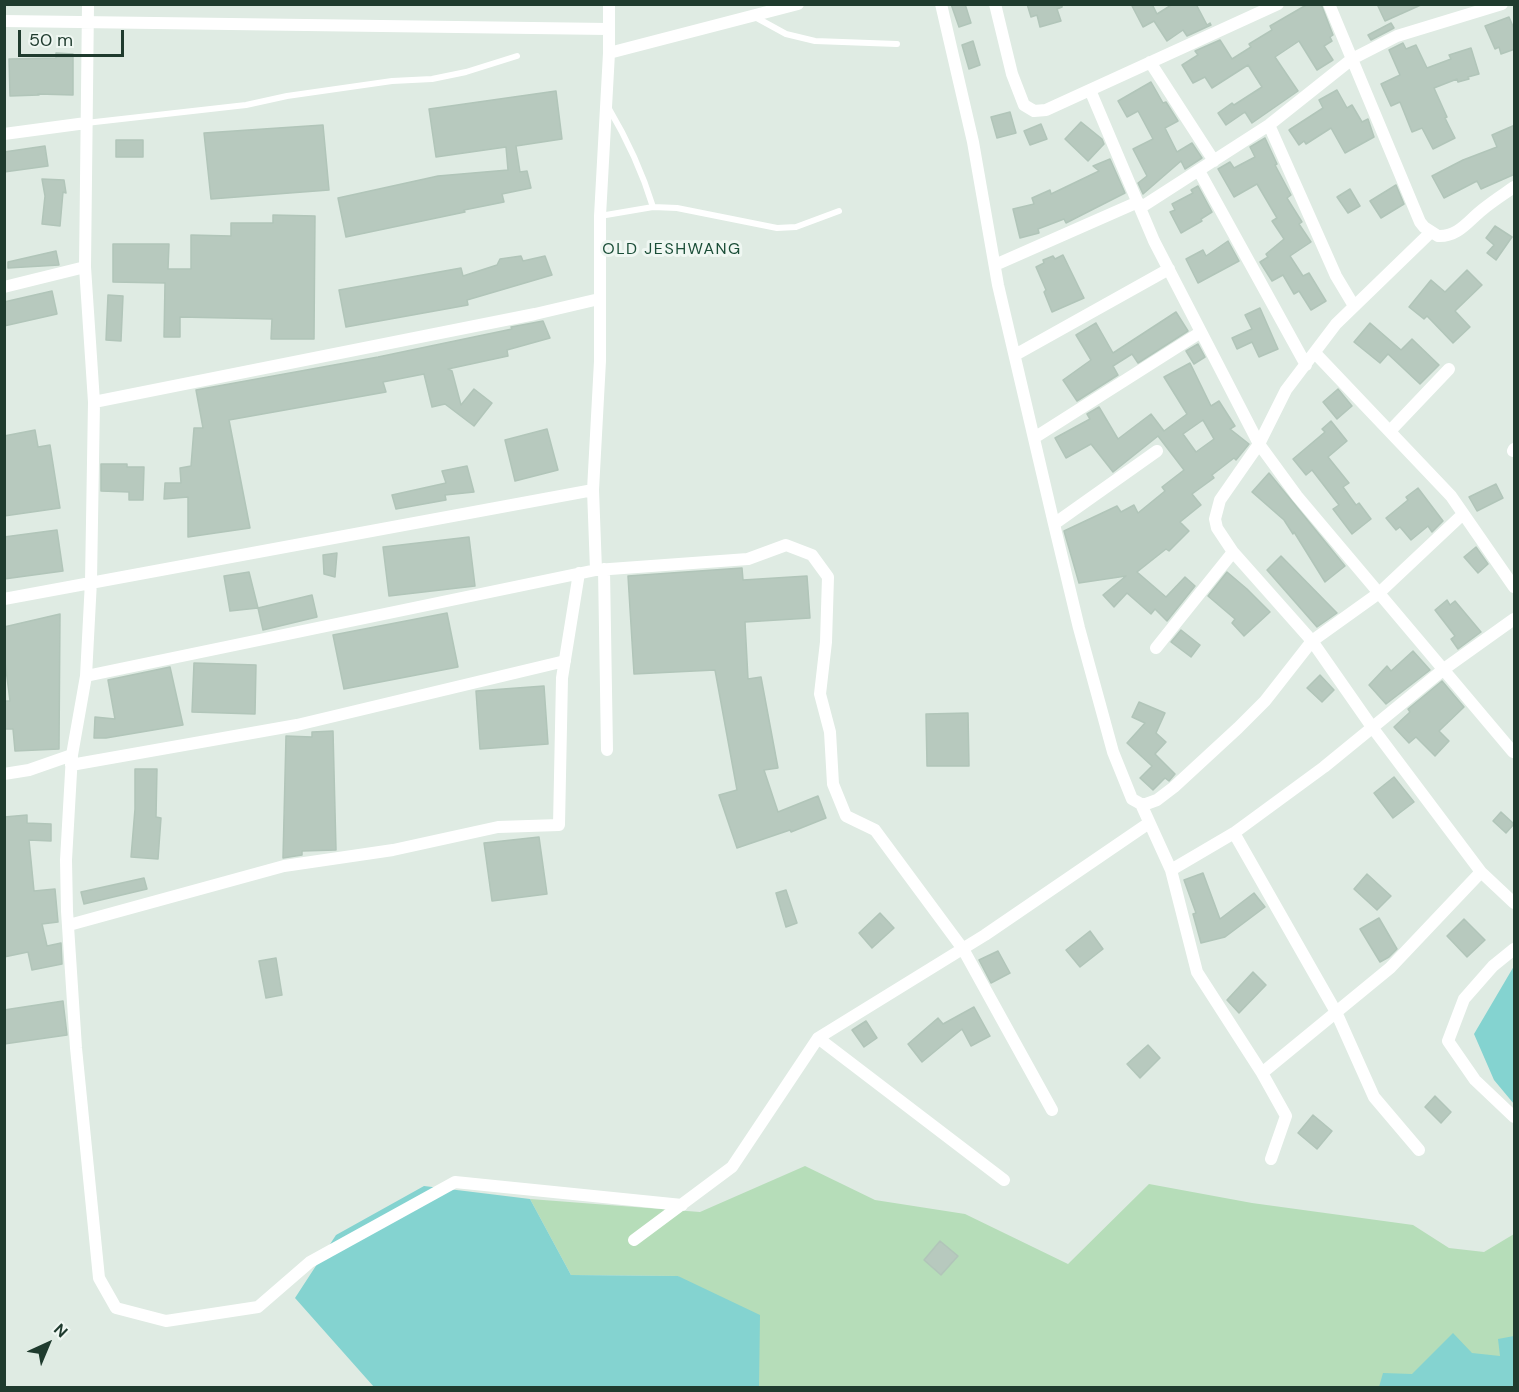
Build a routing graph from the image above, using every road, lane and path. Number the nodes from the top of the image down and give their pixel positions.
1 (88, 4) edge
2 (609, 4) edge
3 (798, 4) edge
4 (941, 4) edge
5 (995, 4) edge
6 (1278, 4) edge
7 (1329, 4) edge
8 (1502, 4) edge
9 (756, 17) junction
10 (4, 21) edge
11 (88, 21) junction
12 (608, 29) junction
13 (897, 44) dead end
14 (609, 53) junction
15 (517, 56) dead end
16 (1352, 59) junction
17 (1150, 62) junction
18 (1090, 90) junction
19 (606, 104) junction
20 (86, 123) junction
21 (1269, 125) junction
22 (4, 134) edge
23 (1214, 161) junction
24 (1199, 171) junction
25 (1515, 187) edge
26 (1139, 205) junction
27 (653, 207) junction
28 (839, 211) dead end
29 (600, 216) junction
30 (1431, 232) junction
31 (995, 265) junction
32 (86, 267) junction
33 (1169, 269) junction
34 (4, 287) edge
35 (599, 298) junction
36 (1354, 306) junction
37 (1201, 332) junction
38 (1315, 353) junction
39 (1015, 355) junction
40 (1306, 365) junction
41 (1449, 369) dead end
42 (94, 402) junction
43 (1390, 431) junction
44 (1034, 438) junction
45 (1259, 444) junction
46 (1157, 451) dead end
47 (593, 490) junction
48 (1463, 514) junction
49 (1054, 524) junction
50 (1233, 552) junction
51 (600, 569) junction
52 (579, 573) junction
53 (91, 581) junction
54 (1515, 587) edge
55 (1378, 593) junction
56 (4, 598) edge
57 (1515, 619) edge
58 (1312, 641) junction
59 (1156, 648) dead end
60 (565, 661) junction
61 (1444, 669) junction
62 (86, 676) junction
63 (1372, 727) junction
64 (607, 750) dead end
65 (1515, 750) edge
66 (72, 760) junction
67 (4, 774) edge
68 (1141, 804) junction
69 (1149, 823) junction
70 (1234, 833) junction
71 (1171, 870) junction
72 (1481, 872) junction
73 (1515, 903) edge
74 (69, 926) junction
75 (963, 949) junction
76 (1515, 949) edge
77 (1336, 1012) junction
78 (818, 1038) junction
79 (1262, 1073) junction
80 (1052, 1110) dead end
81 (1515, 1117) edge
82 (1419, 1150) dead end
83 (1271, 1159) dead end
84 (1004, 1180) dead end
85 (682, 1205) junction
86 (634, 1240) dead end

1 - 11 street
2 - 12 street
3 - 9 street
4 - 31 street
5 - 18 street
6 - 17 street
7 - 16 street
8 - 16 street
9 - 13 lane
9 - 14 street
10 - 11 street
11 - 12 street
11 - 20 street
12 - 14 street
14 - 19 street
15 - 20 lane
16 - 21 street
16 - 30 street
17 - 18 street
17 - 23 street
18 - 26 street
19 - 27 lane
19 - 29 street
20 - 22 street
20 - 32 street
21 - 23 street
21 - 36 street
23 - 24 street
24 - 26 street
24 - 40 street
25 - 30 street
26 - 31 street
26 - 33 street
27 - 28 lane
27 - 29 lane
29 - 35 street
30 - 36 street
31 - 39 street
32 - 34 street
32 - 42 street
33 - 37 street
33 - 39 street
35 - 42 street
35 - 47 street
36 - 38 street
37 - 44 street
37 - 45 street
38 - 40 street
38 - 43 street
39 - 44 street
40 - 45 street
41 - 43 street
42 - 53 street
43 - 48 street
44 - 49 street
45 - 50 street
45 - 55 street
46 - 49 street
47 - 51 street
47 - 53 street
48 - 54 street
48 - 55 street
49 - 68 street
50 - 58 street
50 - 59 street
51 - 52 street
51 - 64 street
51 - 75 street
52 - 60 street
52 - 62 street
53 - 56 street
53 - 62 street
55 - 58 street
55 - 61 street
57 - 61 street
58 - 63 street
58 - 68 street
60 - 66 street
60 - 74 street
61 - 63 street
61 - 65 street
62 - 66 street
63 - 70 street
63 - 72 street
66 - 67 street
66 - 74 street
68 - 69 street
69 - 71 street
69 - 75 street
70 - 71 street
70 - 77 street
71 - 79 street
72 - 73 street
72 - 77 street
74 - 85 street
75 - 78 street
75 - 80 street
76 - 81 street
77 - 79 street
77 - 82 street
78 - 84 street
78 - 85 street
79 - 83 street
85 - 86 street

